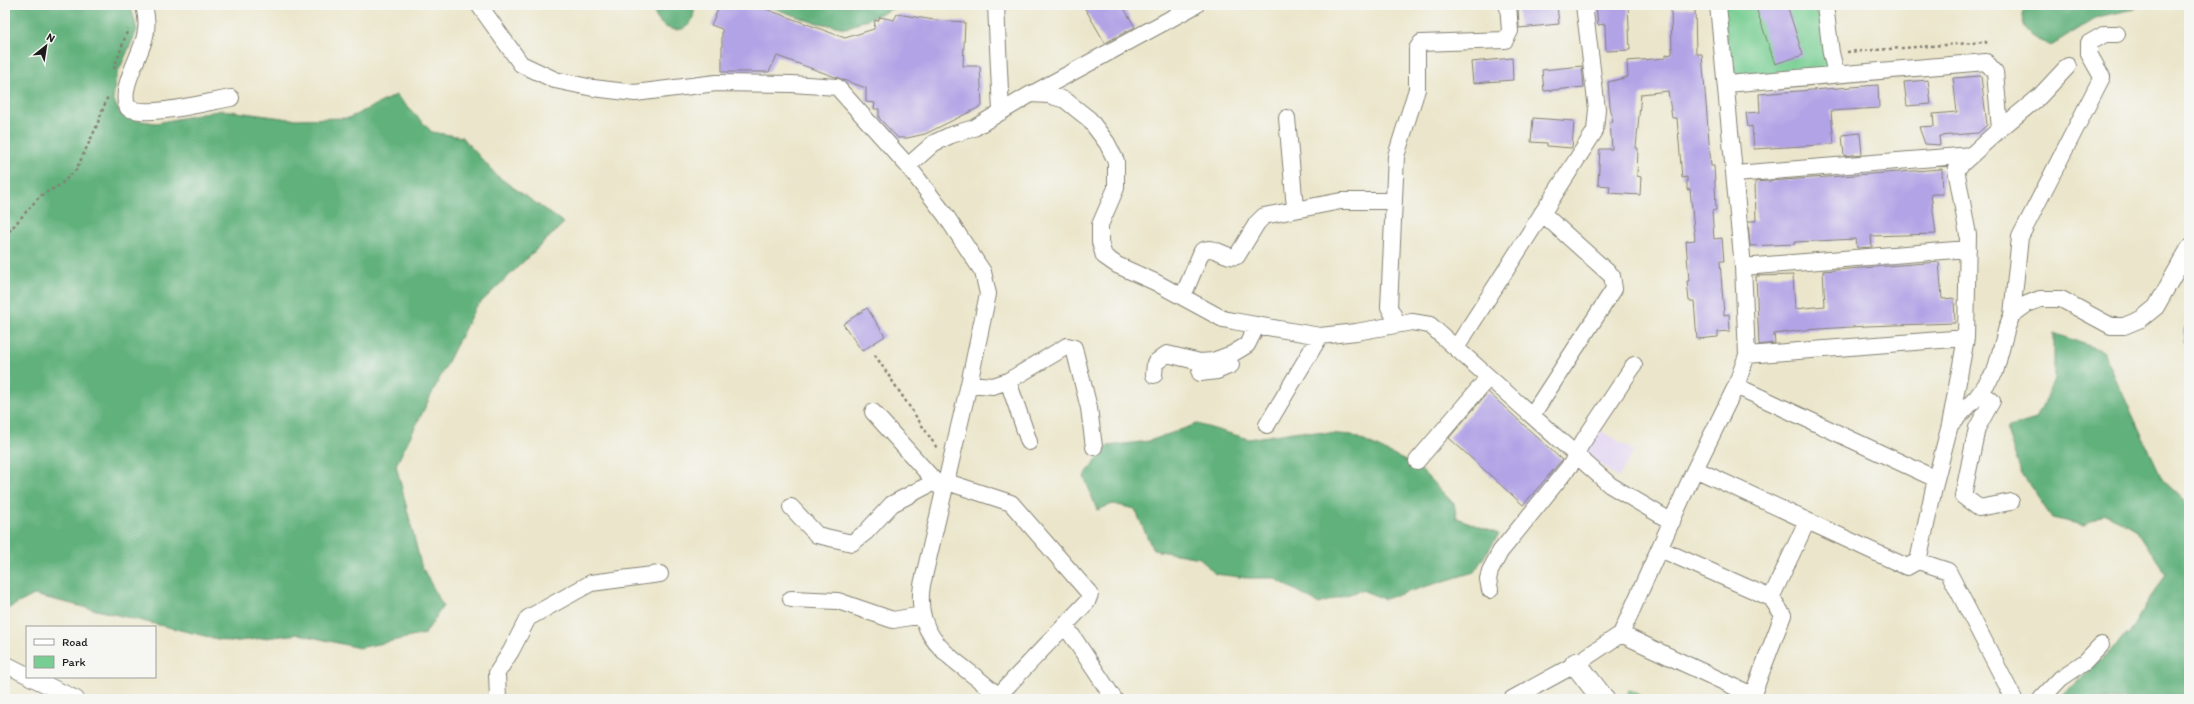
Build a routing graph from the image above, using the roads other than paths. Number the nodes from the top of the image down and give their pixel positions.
1 (144, 5) edge
2 (479, 5) edge
3 (996, 5) edge
4 (1196, 5) edge
5 (1508, 5) edge
6 (1584, 5) edge
7 (1718, 5) edge
8 (1825, 5) edge
9 (2117, 34) dead end
10 (2068, 66) dead end
11 (1833, 75) junction
12 (1727, 84) junction
13 (1031, 94) junction
14 (231, 98) dead end
15 (1001, 112) junction
16 (1287, 118) dead end
17 (2000, 129) junction
18 (1972, 155) junction
19 (908, 166) junction
20 (1735, 174) junction
21 (1393, 201) junction
22 (1295, 208) junction
23 (1542, 213) junction
24 (2189, 248) edge
25 (1968, 249) junction
26 (1743, 267) junction
27 (1183, 296) junction
28 (2012, 315) junction
29 (1398, 324) junction
30 (1257, 326) junction
31 (1320, 336) junction
32 (1966, 338) junction
33 (1247, 345) junction
34 (1456, 348) junction
35 (1747, 355) junction
36 (1634, 365) dead end
37 (1200, 373) dead end
38 (1154, 375) dead end
39 (1488, 378) junction
40 (1008, 381) junction
41 (969, 384) junction
42 (1736, 386) junction
43 (1981, 392) junction
44 (873, 412) dead end
45 (1532, 415) junction
46 (1267, 425) dead end
47 (1950, 425) junction
48 (1029, 442) dead end
49 (1094, 447) dead end
50 (1575, 454) junction
51 (1417, 461) dead end
52 (1695, 470) junction
53 (1936, 479) junction
54 (944, 481) junction
55 (2010, 502) dead end
56 (791, 507) dead end
57 (1807, 521) junction
58 (1672, 522) junction
59 (1660, 549) junction
60 (1918, 561) junction
61 (660, 574) dead end
62 (1490, 590) dead end
63 (1771, 598) junction
64 (791, 599) dead end
65 (922, 615) junction
66 (1065, 624) junction
67 (1621, 634) junction
68 (2101, 644) dead end
69 (5, 664) edge
70 (1576, 664) junction
71 (26, 675) edge
72 (32, 678) edge
73 (999, 697) edge
74 (1751, 697) edge
75 (76, 699) edge
76 (498, 699) edge
77 (1114, 699) edge
78 (1512, 699) edge
79 (1602, 699) edge
80 (2014, 699) edge
81 (2041, 699) edge

1 - 14 street
2 - 19 street
3 - 15 street
4 - 13 street
5 - 21 street
6 - 23 street
7 - 12 street
8 - 11 street
9 - 28 street
10 - 17 street
11 - 12 street
11 - 17 street
12 - 20 street
13 - 15 street
13 - 27 street
15 - 19 street
16 - 22 street
17 - 18 street
18 - 20 street
18 - 25 street
19 - 41 street
20 - 26 street
21 - 22 street
21 - 29 street
22 - 27 street
23 - 34 street
23 - 45 street
24 - 28 street
25 - 26 street
25 - 32 street
26 - 35 street
27 - 30 street
28 - 43 street
29 - 31 street
29 - 34 street
30 - 31 street
30 - 33 street
31 - 46 street
32 - 35 street
32 - 47 street
33 - 37 street
33 - 38 street
34 - 39 street
35 - 42 street
36 - 50 street
39 - 45 street
39 - 51 street
40 - 41 street
40 - 48 street
40 - 49 street
41 - 54 street
42 - 52 street
42 - 53 street
43 - 47 street
43 - 55 street
44 - 54 street
45 - 50 street
47 - 53 street
50 - 58 street
50 - 62 street
52 - 57 street
52 - 58 street
53 - 60 street
54 - 56 street
54 - 65 street
54 - 66 street
57 - 60 street
57 - 63 street
58 - 59 street
59 - 63 street
59 - 67 street
60 - 80 street
61 - 76 street
63 - 74 street
64 - 65 street
65 - 73 street
66 - 73 street
66 - 77 street
67 - 70 street
67 - 74 street
68 - 81 street
69 - 71 street
70 - 78 street
70 - 79 street
72 - 75 street

